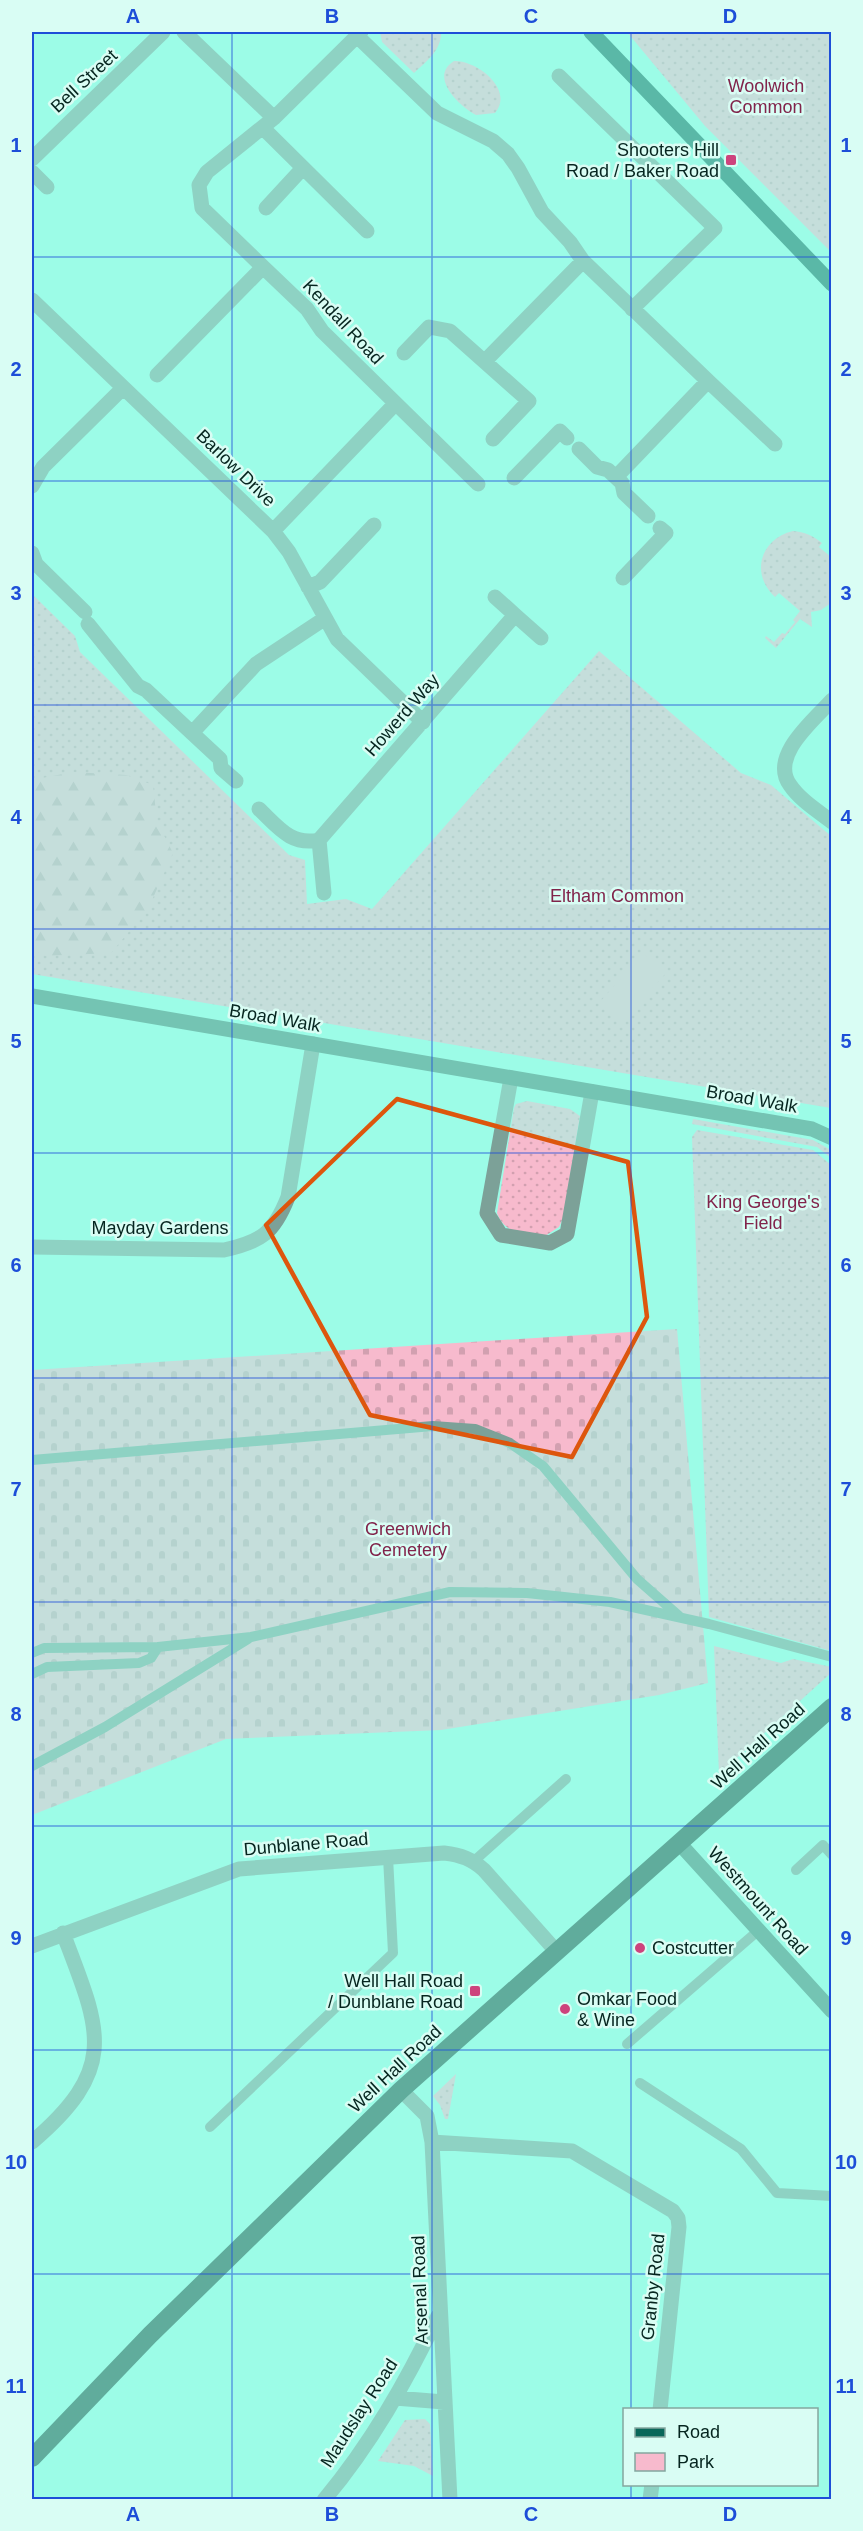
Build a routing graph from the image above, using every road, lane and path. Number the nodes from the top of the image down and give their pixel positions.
1 (163, 32) edge
2 (184, 32) edge
3 (591, 32) edge
4 (359, 34) edge
5 (559, 76) dead end
6 (269, 123) junction
7 (32, 159) edge
8 (302, 169) junction
9 (32, 172) edge
10 (47, 187) dead end
11 (266, 208) dead end
12 (368, 231) dead end
13 (582, 261) junction
14 (262, 267) junction
15 (831, 284) edge
16 (32, 300) edge
17 (632, 309) junction
18 (404, 353) dead end
19 (485, 361) junction
20 (157, 375) dead end
21 (708, 381) junction
22 (123, 388) junction
23 (395, 404) junction
24 (567, 438) dead end
25 (493, 439) dead end
26 (775, 444) dead end
27 (579, 449) dead end
28 (616, 477) junction
29 (514, 478) dead end
30 (478, 484) dead end
31 (32, 486) edge
32 (648, 516) dead end
33 (374, 525) dead end
34 (660, 528) dead end
35 (273, 531) junction
36 (32, 553) edge
37 (623, 578) dead end
38 (308, 587) junction
39 (495, 597) dead end
40 (514, 615) junction
41 (324, 619) junction
42 (541, 638) dead end
43 (831, 700) edge
44 (423, 722) junction
45 (192, 733) junction
46 (236, 781) dead end
47 (260, 809) dead end
48 (831, 822) edge
49 (319, 840) junction
50 (324, 893) dead end
51 (32, 996) edge
52 (313, 1044) junction
53 (511, 1078) junction
54 (592, 1092) junction
55 (831, 1138) edge
56 (32, 1246) edge
57 (32, 1460) edge
58 (682, 1618) junction
59 (250, 1637) junction
60 (158, 1647) junction
61 (32, 1653) edge
62 (831, 1657) edge
63 (32, 1674) edge
64 (831, 1707) edge
65 (32, 1766) edge
66 (566, 1779) dead end
67 (680, 1844) junction
68 (831, 1854) edge
69 (388, 1857) junction
70 (474, 1861) junction
71 (796, 1870) dead end
72 (759, 1930) junction
73 (63, 1933) junction
74 (32, 1946) edge
75 (556, 1952) junction
76 (831, 2011) edge
77 (627, 2044) dead end
78 (640, 2084) dead end
79 (401, 2090) junction
80 (210, 2127) dead end
81 (32, 2142) edge
82 (432, 2142) junction
83 (831, 2196) edge
84 (440, 2314) junction
85 (395, 2398) junction
86 (444, 2402) junction
87 (660, 2408) edge
88 (32, 2458) edge
89 (324, 2499) edge
90 (450, 2499) edge

1 - 7 street, Bell Street
2 - 6 street
3 - 15 main road
4 - 6 street
4 - 13 street
5 - 17 street
6 - 8 street
6 - 14 street, Kendall Road
8 - 11 street
8 - 12 street
9 - 10 street
13 - 17 street
13 - 19 street
14 - 20 street
14 - 23 street, Kendall Road
16 - 22 street, Barlow Drive
17 - 21 street
18 - 19 street
19 - 25 street
21 - 26 street
21 - 28 street
22 - 31 street
22 - 35 street, Barlow Drive
23 - 30 street, Kendall Road
23 - 35 street
24 - 29 street
27 - 28 street
28 - 32 street
33 - 38 street
34 - 37 street
35 - 38 street, Barlow Drive
36 - 45 street
38 - 41 street, Barlow Drive
39 - 40 street
40 - 42 street
40 - 44 street, Howerd Way
41 - 44 street, Barlow Drive
41 - 45 street
43 - 48 street
44 - 49 street, Howerd Way
45 - 46 street
47 - 49 street
49 - 50 street
51 - 52 street, Broad Walk
52 - 53 street, Broad Walk
52 - 56 street, Mayday Gardens
53 - 54 street, Broad Walk
53 - 54 street
54 - 55 street, Broad Walk
57 - 58 lane
58 - 59 lane
58 - 62 lane
59 - 60 lane
59 - 65 lane
60 - 61 lane
60 - 63 lane
64 - 67 highway, Well Hall Road
66 - 70 lane
67 - 72 street, Westmount Road
67 - 75 highway, Well Hall Road
68 - 71 lane
69 - 70 street, Dunblane Road
69 - 73 street, Dunblane Road
69 - 80 lane
70 - 75 street
72 - 76 street, Westmount Road
72 - 77 lane
73 - 74 street, Dunblane Road
73 - 81 street
75 - 79 highway, Well Hall Road
78 - 83 lane
79 - 82 street, Arsenal Road
79 - 88 highway, Well Hall Road
82 - 84 street, Arsenal Road
82 - 87 street, Granby Road
84 - 85 street, Maudslay Road
84 - 86 street, Arsenal Road
85 - 86 street
85 - 89 street, Maudslay Road
86 - 90 street, Arsenal Road

